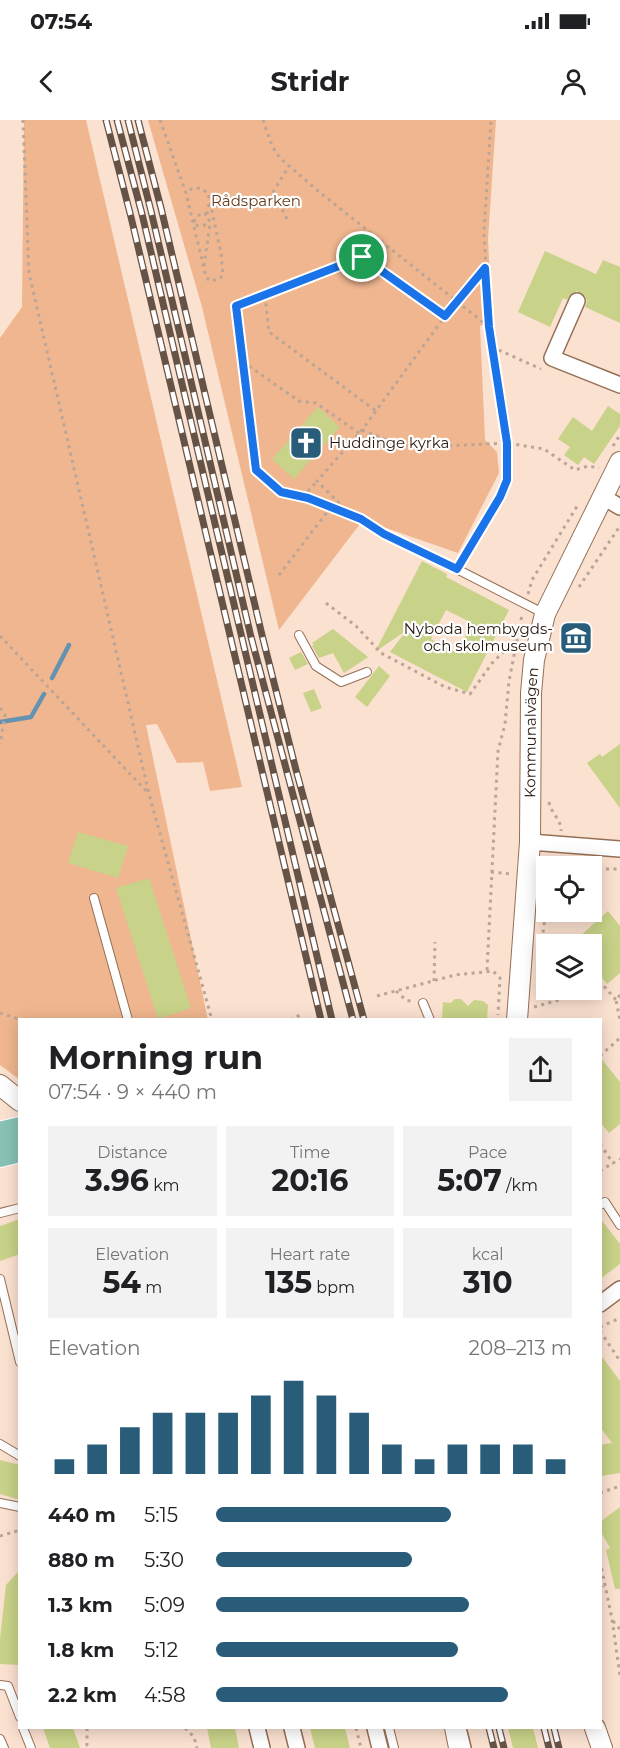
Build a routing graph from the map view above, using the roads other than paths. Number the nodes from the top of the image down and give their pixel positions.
1 (577, 301) dead end
2 (620, 385) edge
3 (620, 462) edge
4 (603, 497) junction
5 (620, 507) edge
6 (384, 534) road end
7 (545, 614) junction
8 (299, 635) dead end
9 (367, 672) dead end
10 (530, 842) junction
11 (620, 849) edge
12 (94, 898) dead end
13 (423, 1004) road end
14 (127, 1018) edge
15 (429, 1018) edge
16 (517, 1018) edge
17 (0, 1085) edge
18 (18, 1099) edge
19 (18, 1130) edge
20 (0, 1135) edge
21 (18, 1150) edge
22 (0, 1154) edge
23 (602, 1204) edge
24 (18, 1208) edge
25 (0, 1213) edge
26 (620, 1225) edge
27 (0, 1279) edge
28 (620, 1289) edge
29 (602, 1302) edge
30 (18, 1354) edge
31 (0, 1444) edge
32 (18, 1455) edge
33 (0, 1503) edge
34 (18, 1508) edge
35 (0, 1685) edge
36 (18, 1712) edge
37 (23, 1729) edge
38 (257, 1729) edge
39 (292, 1729) edge
40 (375, 1729) edge
41 (389, 1729) edge
42 (449, 1729) edge
43 (458, 1729) edge
44 (595, 1729) edge
45 (0, 1739) edge
46 (4, 1748) edge
47 (31, 1748) edge
48 (261, 1748) edge
49 (297, 1748) edge
50 (380, 1748) edge
51 (394, 1748) edge
52 (453, 1748) edge
53 (463, 1748) edge
54 (602, 1748) edge

1 - 2 street
3 - 4 street, Kommunalvägen
4 - 5 street
4 - 7 street, Kommunalvägen
6 - 7 lane
7 - 10 street, Kommunalvägen
8 - 9 lane
10 - 11 street
10 - 16 street, Kommunalvägen
12 - 14 lane
13 - 15 lane
17 - 18 street
19 - 20 main road
21 - 22 main road
23 - 26 lane
24 - 25 lane
27 - 30 lane
28 - 29 street
31 - 32 lane
33 - 34 lane
35 - 36 lane
37 - 47 lane
38 - 48 street
39 - 49 street
40 - 50 street
41 - 51 lane
42 - 52 lane
43 - 53 street
44 - 54 street
45 - 46 lane

